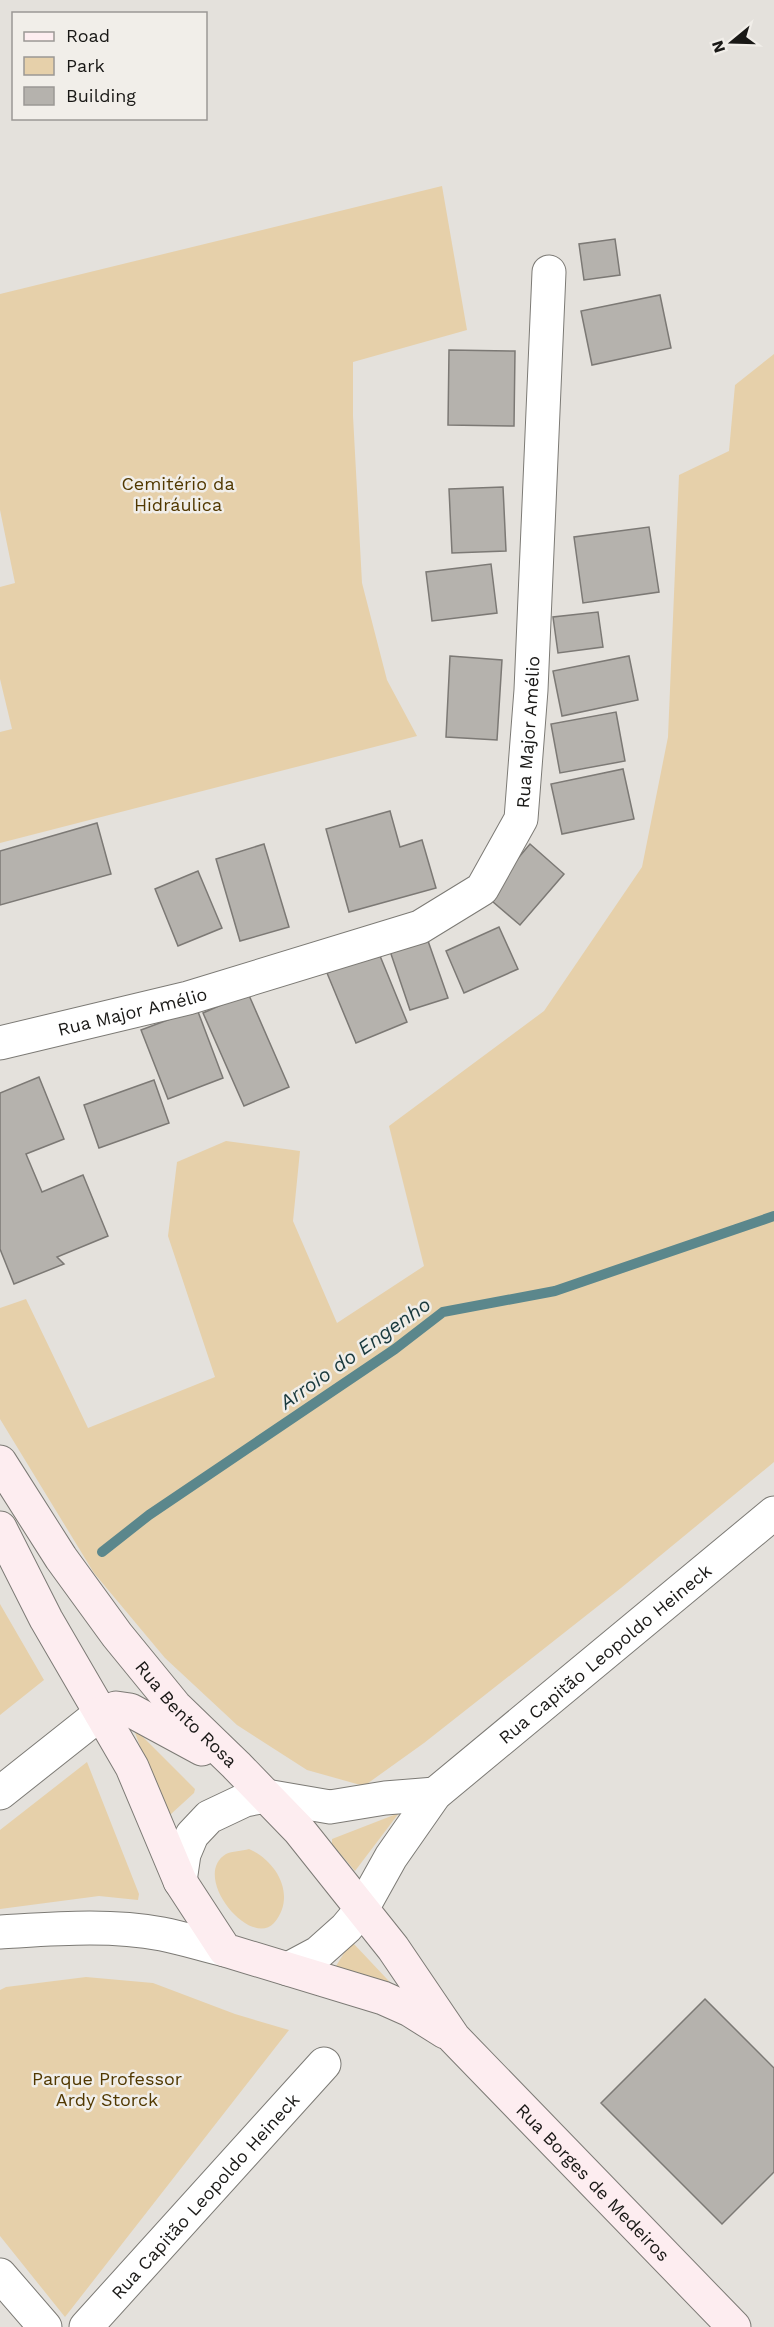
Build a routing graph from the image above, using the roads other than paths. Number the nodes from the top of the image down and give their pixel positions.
1 (549, 272) dead end
2 (0, 1043) edge
3 (0, 1462) edge
4 (774, 1512) edge
5 (0, 1528) edge
6 (101, 1713) junction
7 (236, 1765) junction
8 (0, 1793) edge
9 (435, 1794) junction
10 (266, 1796) junction
11 (180, 1881) junction
12 (362, 1909) junction
13 (0, 1932) edge
14 (393, 1948) joint
15 (225, 1950) junction
16 (288, 1968) junction
17 (454, 2038) junction
18 (324, 2064) dead end
19 (0, 2275) edge
20 (45, 2327) edge
21 (86, 2327) edge
22 (734, 2327) edge

1 - 2 street, Rua Major Amélio
3 - 7 main road, Rua Bento Rosa
4 - 9 street, Rua Capitão Leopoldo Heineck
5 - 6 main road
6 - 7 main road
6 - 8 street
6 - 11 main road
7 - 10 main road, Rua Bento Rosa
9 - 10 street
9 - 12 street, Rua Capitão Leopoldo Heineck
10 - 11 street
10 - 12 main road, Rua Bento Rosa
11 - 15 main road
12 - 14 main road, Rua Bento Rosa
12 - 16 street
13 - 15 street
14 - 17 main road, Rua Borges de Medeiros
15 - 16 main road
16 - 17 main road, Rua Borges de Medeiros
17 - 22 main road, Rua Borges de Medeiros
18 - 21 street, Rua Capitão Leopoldo Heineck
19 - 20 street

